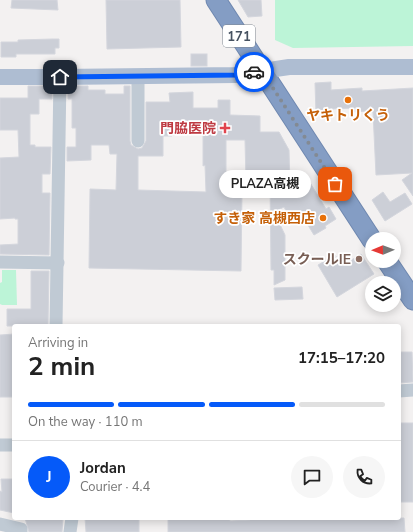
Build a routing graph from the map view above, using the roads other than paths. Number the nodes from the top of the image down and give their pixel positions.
1 (216, 0) edge
2 (413, 67) edge
3 (262, 71) junction
4 (138, 76) junction
5 (0, 77) edge
6 (60, 77) junction
7 (138, 141) dead end
8 (367, 232) edge
9 (0, 262) edge
10 (58, 263) junction
11 (392, 268) edge
12 (413, 300) edge
13 (56, 324) edge
14 (413, 390) edge
15 (401, 391) edge
16 (0, 445) edge
17 (12, 445) edge
18 (72, 520) edge
19 (0, 524) edge
20 (21, 532) edge
21 (70, 532) edge

1 - 3 highway, 171
2 - 3 main road
3 - 4 main road
3 - 8 highway, 171
4 - 6 main road
4 - 7 street
5 - 6 main road
6 - 10 street
9 - 10 street
10 - 13 street
11 - 12 highway
14 - 15 street
16 - 17 street
18 - 21 street
19 - 20 street

